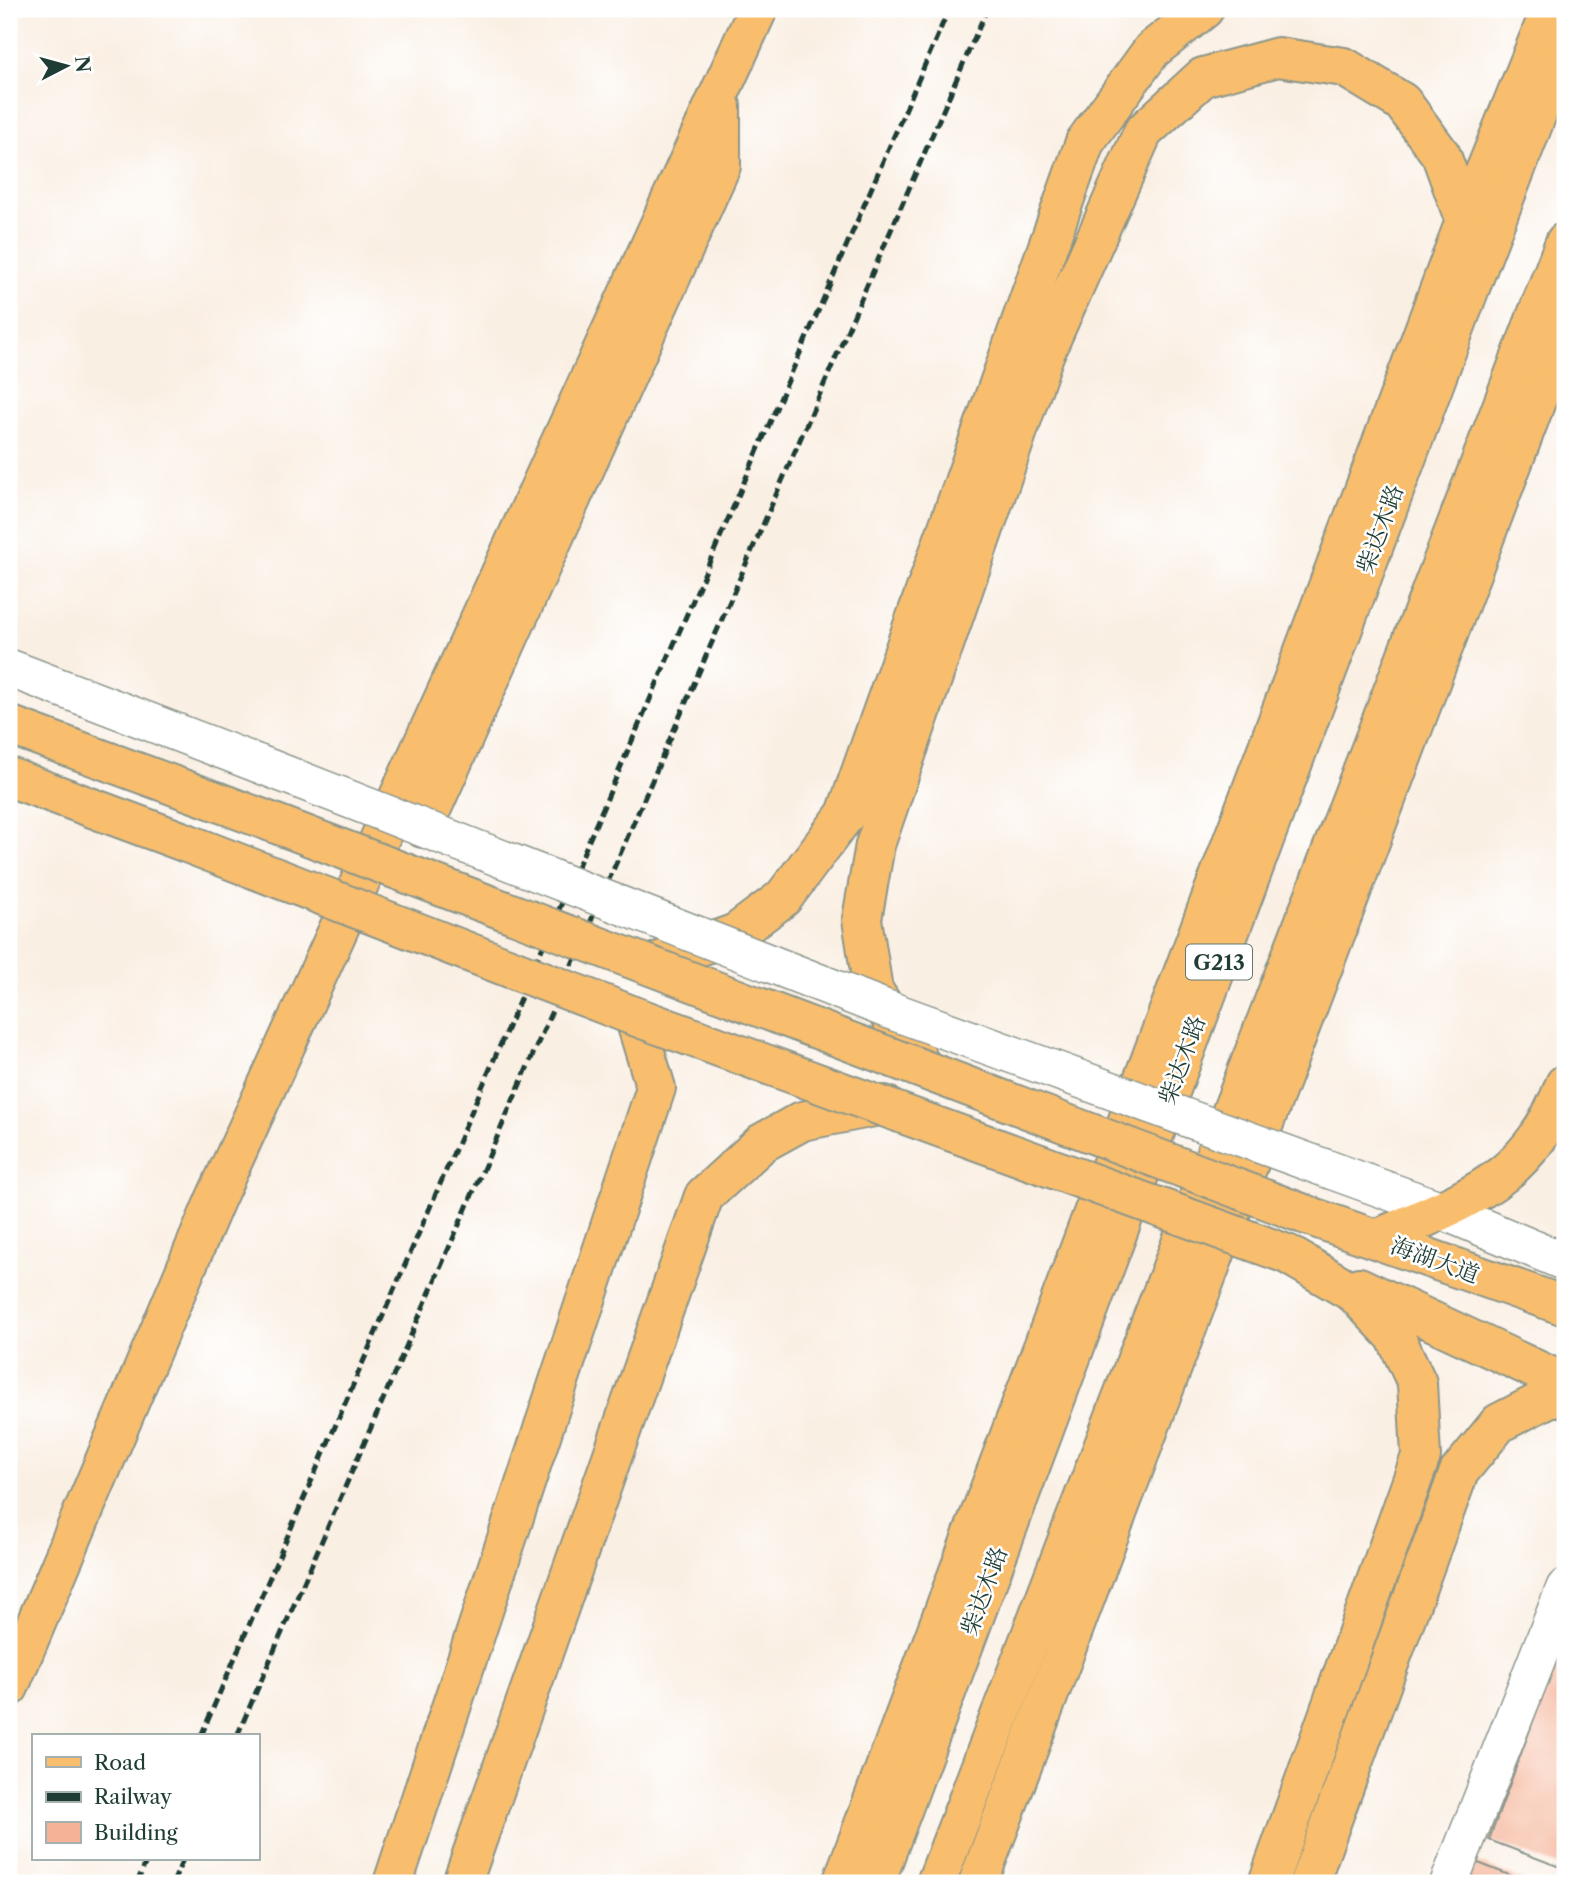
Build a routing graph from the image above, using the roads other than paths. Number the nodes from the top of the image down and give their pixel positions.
1 (758, 9) edge
2 (1204, 9) edge
3 (1551, 9) edge
4 (1565, 41) edge
5 (721, 93) junction
6 (1465, 221) junction
7 (1565, 242) edge
8 (1468, 293) junction
9 (1565, 294) edge
10 (1549, 323) edge
11 (1029, 352) junction
12 (9, 668) edge
13 (9, 725) edge
14 (9, 777) edge
15 (423, 828) junction
16 (715, 940) junction
17 (649, 965) junction
18 (884, 1008) junction
19 (634, 1016) junction
20 (924, 1069) junction
21 (1565, 1084) edge
22 (885, 1105) junction
23 (1441, 1210) junction
24 (1377, 1239) junction
25 (1287, 1254) junction
26 (1565, 1262) edge
27 (1565, 1307) edge
28 (1565, 1382) edge
29 (1565, 1398) edge
30 (1565, 1588) edge
31 (9, 1687) edge
32 (393, 1883) edge
33 (462, 1883) edge
34 (842, 1883) edge
35 (875, 1883) edge
36 (936, 1883) edge
37 (978, 1883) edge
38 (1268, 1883) edge
39 (1309, 1883) edge
40 (1449, 1883) edge

1 - 5 main road
2 - 11 main road
3 - 6 main road
4 - 8 main road, 柴达木路 / G213
5 - 15 main road
5 - 31 main road
6 - 8 main road
6 - 11 main road
6 - 34 main road
7 - 10 main road, G213
8 - 35 main road, 柴达木路 / G213
9 - 10 main road
10 - 36 main road, G213
10 - 37 main road
11 - 16 main road
11 - 18 main road
12 - 15 street, bridge
13 - 17 main road, 海湖大道, bridge
14 - 19 main road, bridge
15 - 16 street, bridge
16 - 17 main road, bridge
16 - 18 street, bridge
17 - 20 main road, 海湖大道, bridge
18 - 20 main road
18 - 23 street, bridge
19 - 22 main road, bridge
19 - 32 main road
20 - 24 main road, 海湖大道, bridge
21 - 23 main road
22 - 25 main road, bridge
22 - 33 main road
23 - 24 main road
23 - 26 street
24 - 27 main road, 海湖大道
25 - 28 main road
25 - 38 main road
29 - 39 main road
30 - 40 street

